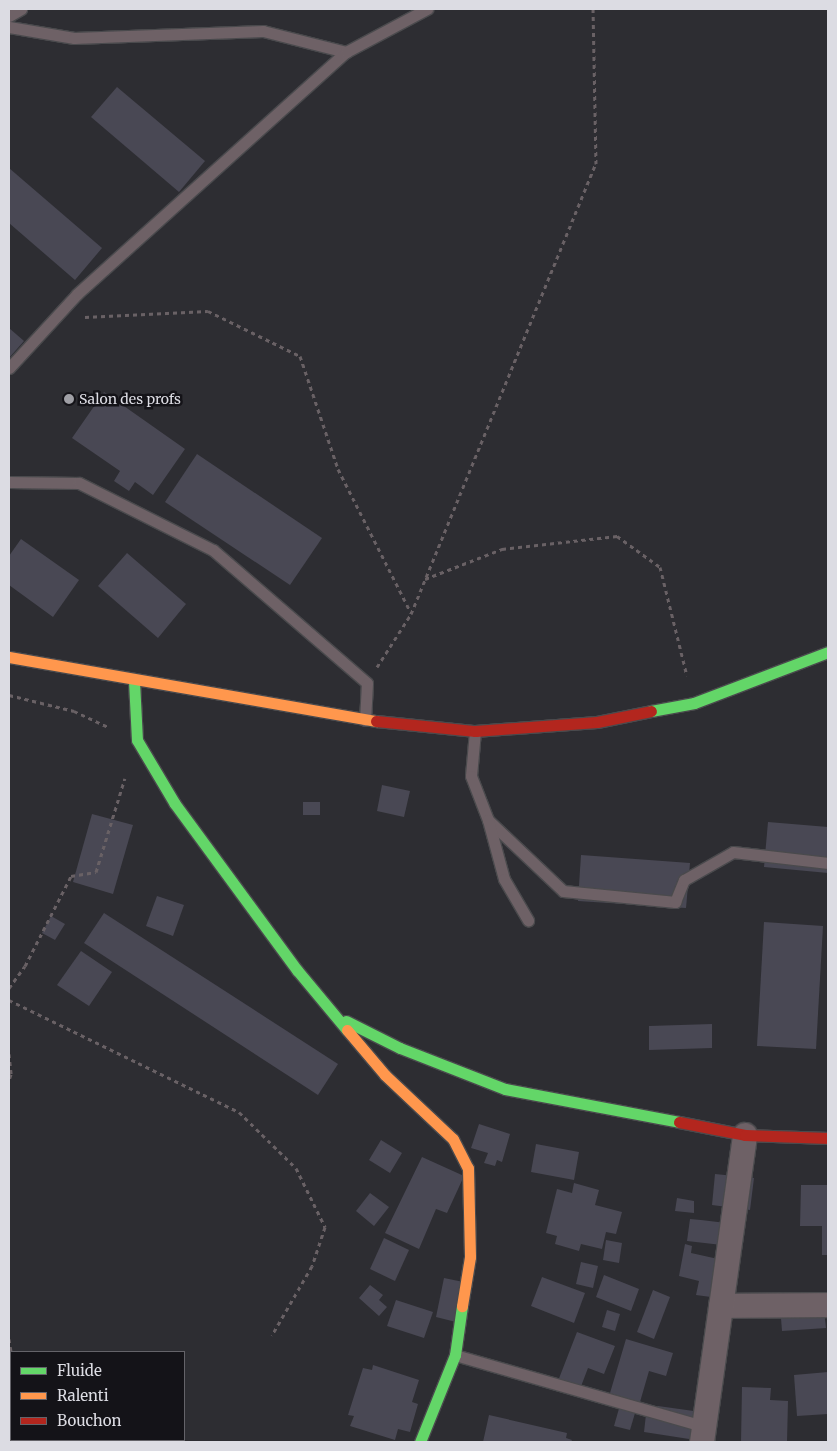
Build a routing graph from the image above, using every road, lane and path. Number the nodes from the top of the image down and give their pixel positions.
1 (21, 9) edge
2 (427, 9) edge
3 (593, 9) edge
4 (9, 16) edge
5 (9, 26) edge
6 (346, 52) junction
7 (56, 318) junction
8 (9, 368) edge
9 (9, 482) edge
10 (425, 579) junction
11 (411, 614) junction
12 (828, 652) edge
13 (9, 657) edge
14 (134, 681) junction
15 (367, 683) junction
16 (9, 695) edge
17 (694, 703) junction
18 (365, 720) junction
19 (475, 731) junction
20 (137, 740) junction
21 (488, 820) junction
22 (828, 863) edge
23 (528, 920) dead end
24 (9, 988) edge
25 (9, 1000) edge
26 (338, 1018) junction
27 (9, 1054) edge
28 (9, 1080) edge
29 (745, 1136) junction
30 (828, 1138) edge
31 (828, 1305) edge
32 (721, 1306) junction
33 (272, 1335) dead end
34 (455, 1355) junction
35 (703, 1434) edge
36 (420, 1442) edge

1 - 4 lane
2 - 6 lane
3 - 10 path
5 - 6 lane
6 - 7 lane
7 - 8 lane
7 - 11 path
9 - 15 lane
10 - 11 path
10 - 17 path
11 - 15 path
12 - 17 street
13 - 14 street
14 - 18 street
14 - 20 street
15 - 18 lane
16 - 20 path
17 - 19 street
18 - 19 street
19 - 21 lane
20 - 24 path
20 - 26 street
21 - 22 lane
21 - 23 lane
25 - 33 path
26 - 29 street
26 - 34 street
27 - 28 path
29 - 30 street
29 - 32 street
31 - 32 street
32 - 35 street
34 - 35 lane
34 - 36 street

